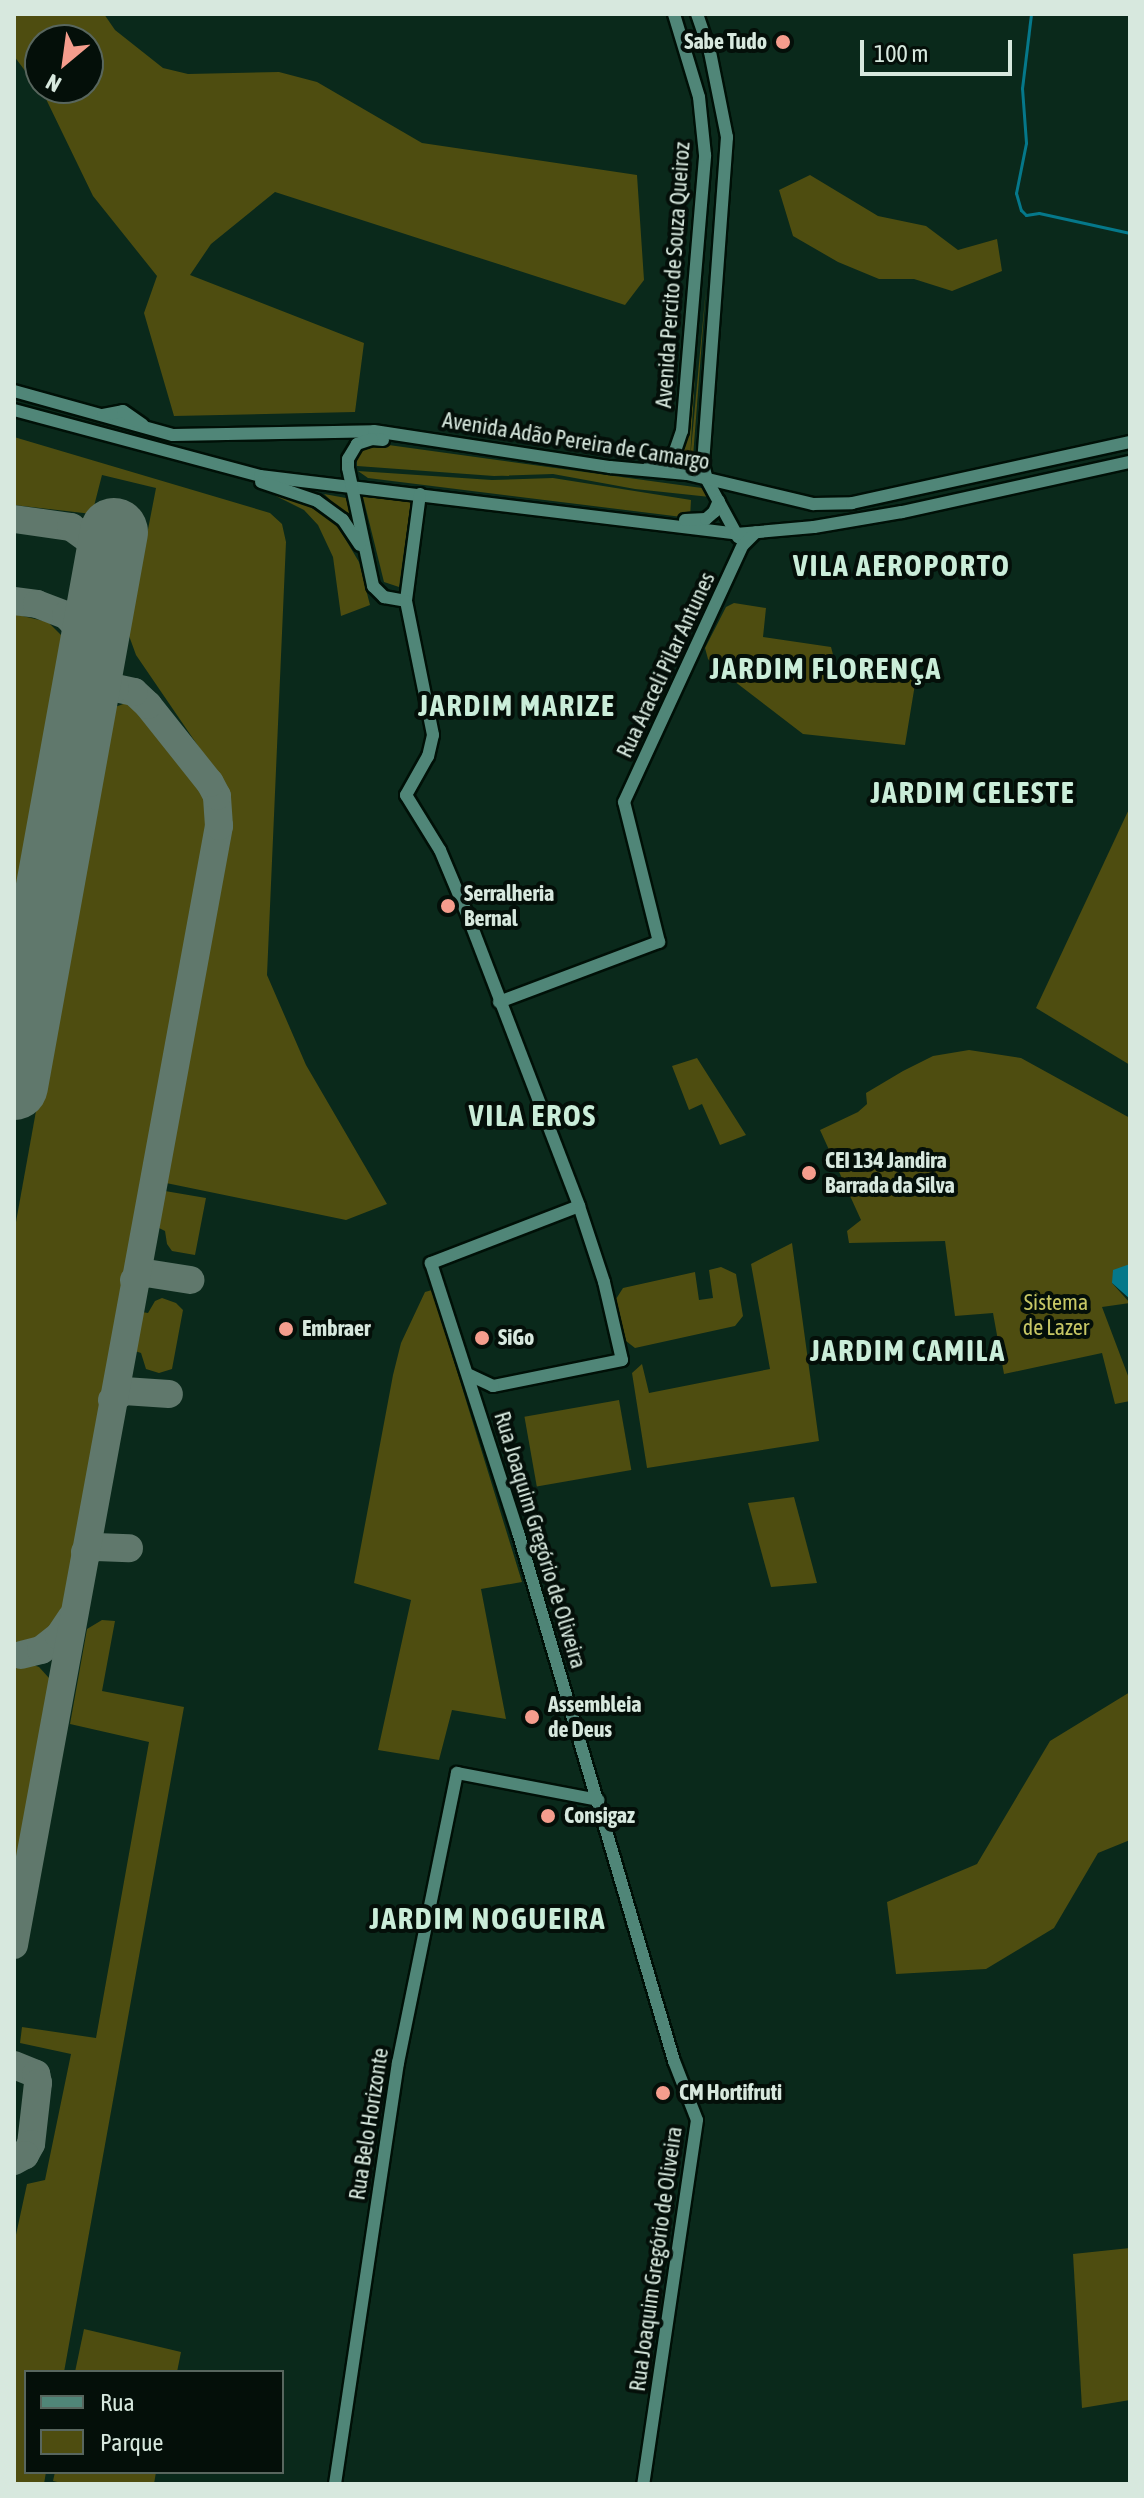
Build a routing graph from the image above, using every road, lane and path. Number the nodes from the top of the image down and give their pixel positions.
1 (674, 14) edge
2 (697, 14) edge
3 (14, 391) edge
4 (14, 410) edge
5 (1130, 442) edge
6 (502, 450) junction
7 (702, 453) junction
8 (1130, 462) edge
9 (348, 468) junction
10 (224, 469) junction
11 (639, 470) junction
12 (707, 480) junction
13 (352, 486) junction
14 (730, 486) junction
15 (378, 489) junction
16 (420, 494) junction
17 (446, 497) junction
18 (719, 501) junction
19 (739, 539) junction
20 (366, 554) junction
21 (409, 582) junction
22 (384, 597) junction
23 (406, 601) junction
24 (499, 1002) junction
25 (573, 1209) junction
26 (469, 1375) junction
27 (493, 1386) junction
28 (480, 1411) junction
29 (598, 1800) junction
30 (335, 2484) edge
31 (643, 2484) edge

1 - 11 street, Avenida Percito de Souza Queiroz
2 - 7 street, Avenida Percito de Souza Queiroz
3 - 6 street, Avenida Adão Pereira de Camargo
4 - 10 street
5 - 14 street, Avenida Adão Pereira de Camargo
6 - 9 street
6 - 11 street, Avenida Adão Pereira de Camargo
7 - 12 street, Avenida Percito de Souza Queiroz
7 - 14 street
8 - 19 street
9 - 13 street
9 - 15 street
10 - 13 street
10 - 20 street
11 - 12 street, Avenida Adão Pereira de Camargo
12 - 14 street, Avenida Adão Pereira de Camargo
12 - 18 street, Avenida Percito de Souza Queiroz
13 - 15 street
13 - 20 street
15 - 16 street
16 - 17 street
16 - 21 street
17 - 18 street
17 - 19 street
18 - 19 street
19 - 24 street, Rua Araceli Pilar Antunes
20 - 22 street
21 - 22 street
21 - 23 street
22 - 23 street
23 - 24 street
24 - 25 street
25 - 26 street, Rua Joaquim Gregório de Oliveira
25 - 27 street
26 - 27 street
26 - 28 street, Rua Joaquim Gregório de Oliveira
27 - 28 street
28 - 29 street, Rua Joaquim Gregório de Oliveira
29 - 30 street, Rua Belo Horizonte
29 - 31 street, Rua Joaquim Gregório de Oliveira

